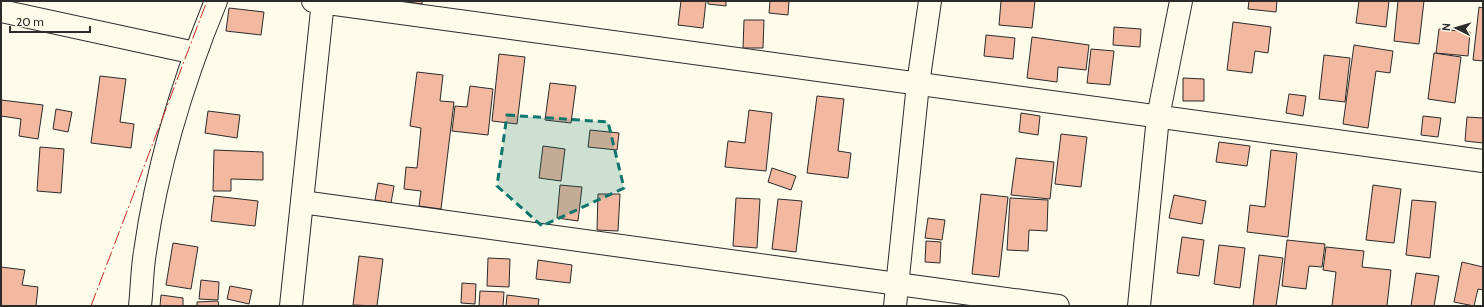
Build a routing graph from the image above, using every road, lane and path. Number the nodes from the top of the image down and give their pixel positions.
1 (216, 1) edge
2 (320, 1) edge
3 (930, 1) edge
4 (1181, 1) edge
5 (1, 11) edge
6 (195, 53) junction
7 (918, 84) junction
8 (1158, 117) junction
9 (1483, 161) edge
10 (302, 202) junction
11 (897, 284) junction
12 (140, 306) edge
13 (291, 306) edge
14 (894, 306) edge
15 (1058, 306) edge
16 (1139, 306) edge

1 - 6 street
2 - 7 street
2 - 10 street
3 - 7 street
4 - 8 street
5 - 6 street
6 - 12 street
7 - 8 street
7 - 11 street
8 - 9 street
8 - 16 street
10 - 11 street
10 - 13 street
11 - 14 street
11 - 15 street

